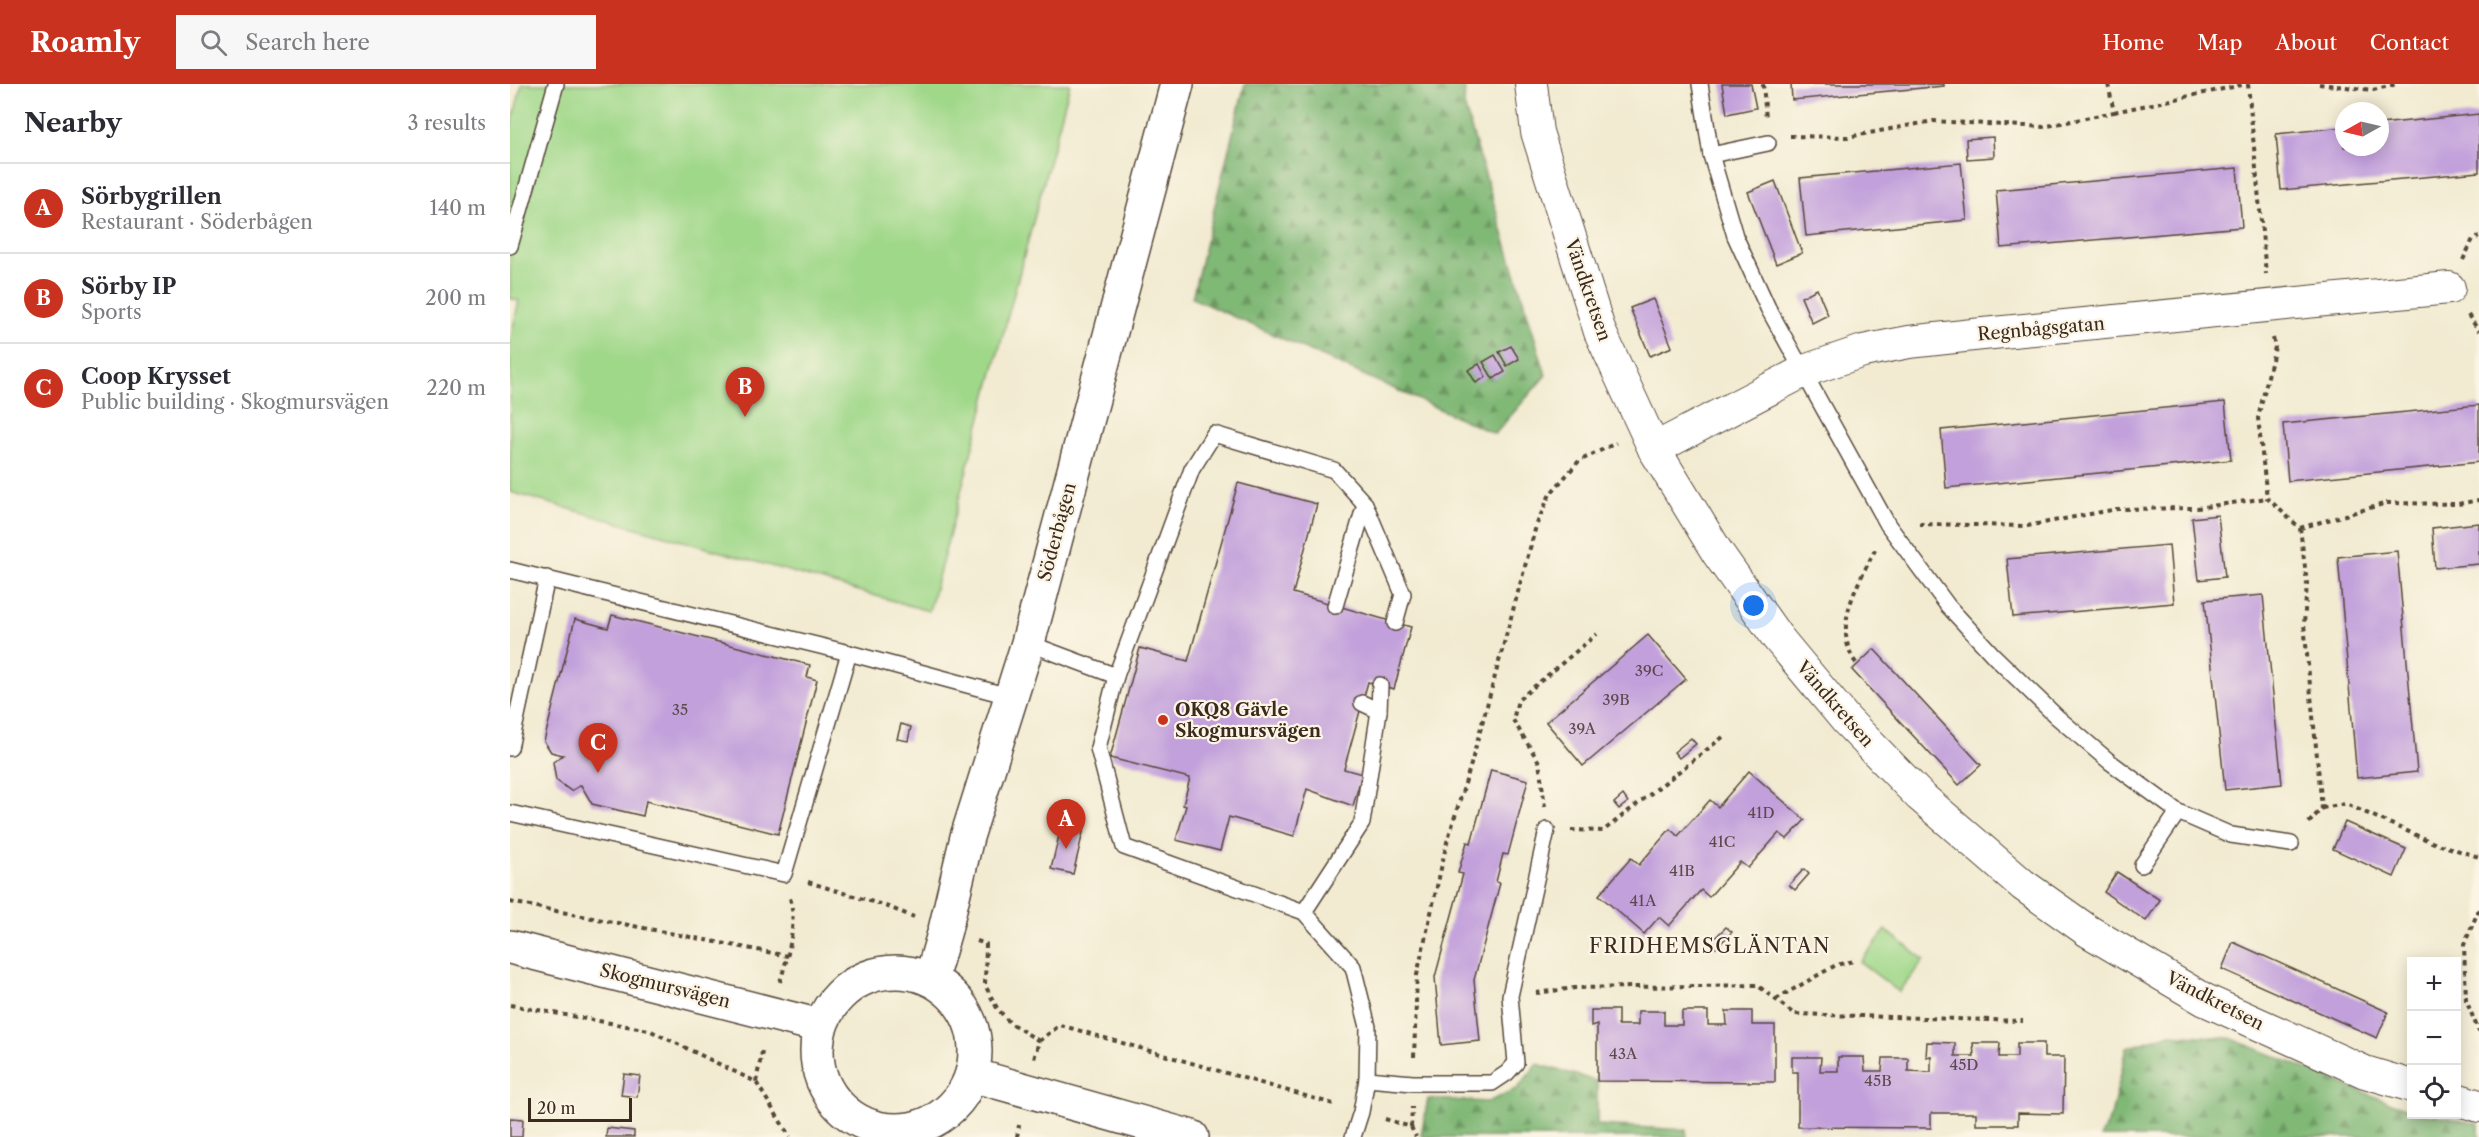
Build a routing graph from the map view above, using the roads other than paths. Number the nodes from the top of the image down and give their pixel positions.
1 (556, 84) edge
2 (1177, 84) edge
3 (1531, 84) edge
4 (1700, 84) edge
5 (1768, 143) road end
6 (1711, 155) junction
7 (510, 246) edge
8 (2449, 288) dead end
9 (1804, 371) junction
10 (1654, 449) junction
11 (1365, 504) junction
12 (510, 570) edge
13 (547, 578) junction
14 (1335, 606) dead end
15 (1395, 623) dead end
16 (1028, 643) junction
17 (849, 653) junction
18 (1116, 676) junction
19 (1380, 685) dead end
20 (1012, 697) junction
21 (1362, 703) dead end
22 (1379, 711) junction
23 (510, 748) edge
24 (2178, 812) junction
25 (510, 813) edge
26 (1547, 830) road end
27 (2291, 844) road end
28 (2142, 865) dead end
29 (1304, 912) junction
30 (510, 947) edge
31 (931, 979) junction
32 (820, 1026) junction
33 (972, 1075) junction
34 (1367, 1079) junction
35 (2407, 1084) edge
36 (2461, 1100) edge
37 (2479, 1106) edge
38 (858, 1130) edge
39 (1192, 1137) edge
40 (1353, 1137) edge

1 - 7 lane
2 - 16 street, Söderbågen
3 - 10 street, Vändkretsen
4 - 6 lane
5 - 6 lane
6 - 9 lane
8 - 9 street, Regnbågsgatan
9 - 10 street, Regnbågsgatan
9 - 24 lane
10 - 35 street, Vändkretsen
11 - 14 lane
11 - 15 lane
11 - 18 lane
12 - 13 lane
13 - 17 lane
13 - 23 lane
16 - 18 lane
16 - 20 street, Söderbågen
17 - 20 lane
17 - 25 lane
18 - 29 lane
19 - 22 lane
20 - 31 street, Söderbågen
21 - 22 lane
22 - 29 lane
24 - 27 lane
24 - 28 lane
26 - 34 lane
29 - 34 lane
30 - 32 street, Skogmursvägen
31 - 32 street
31 - 33 street
32 - 38 street
33 - 38 street
33 - 39 street
34 - 40 lane
36 - 37 street

